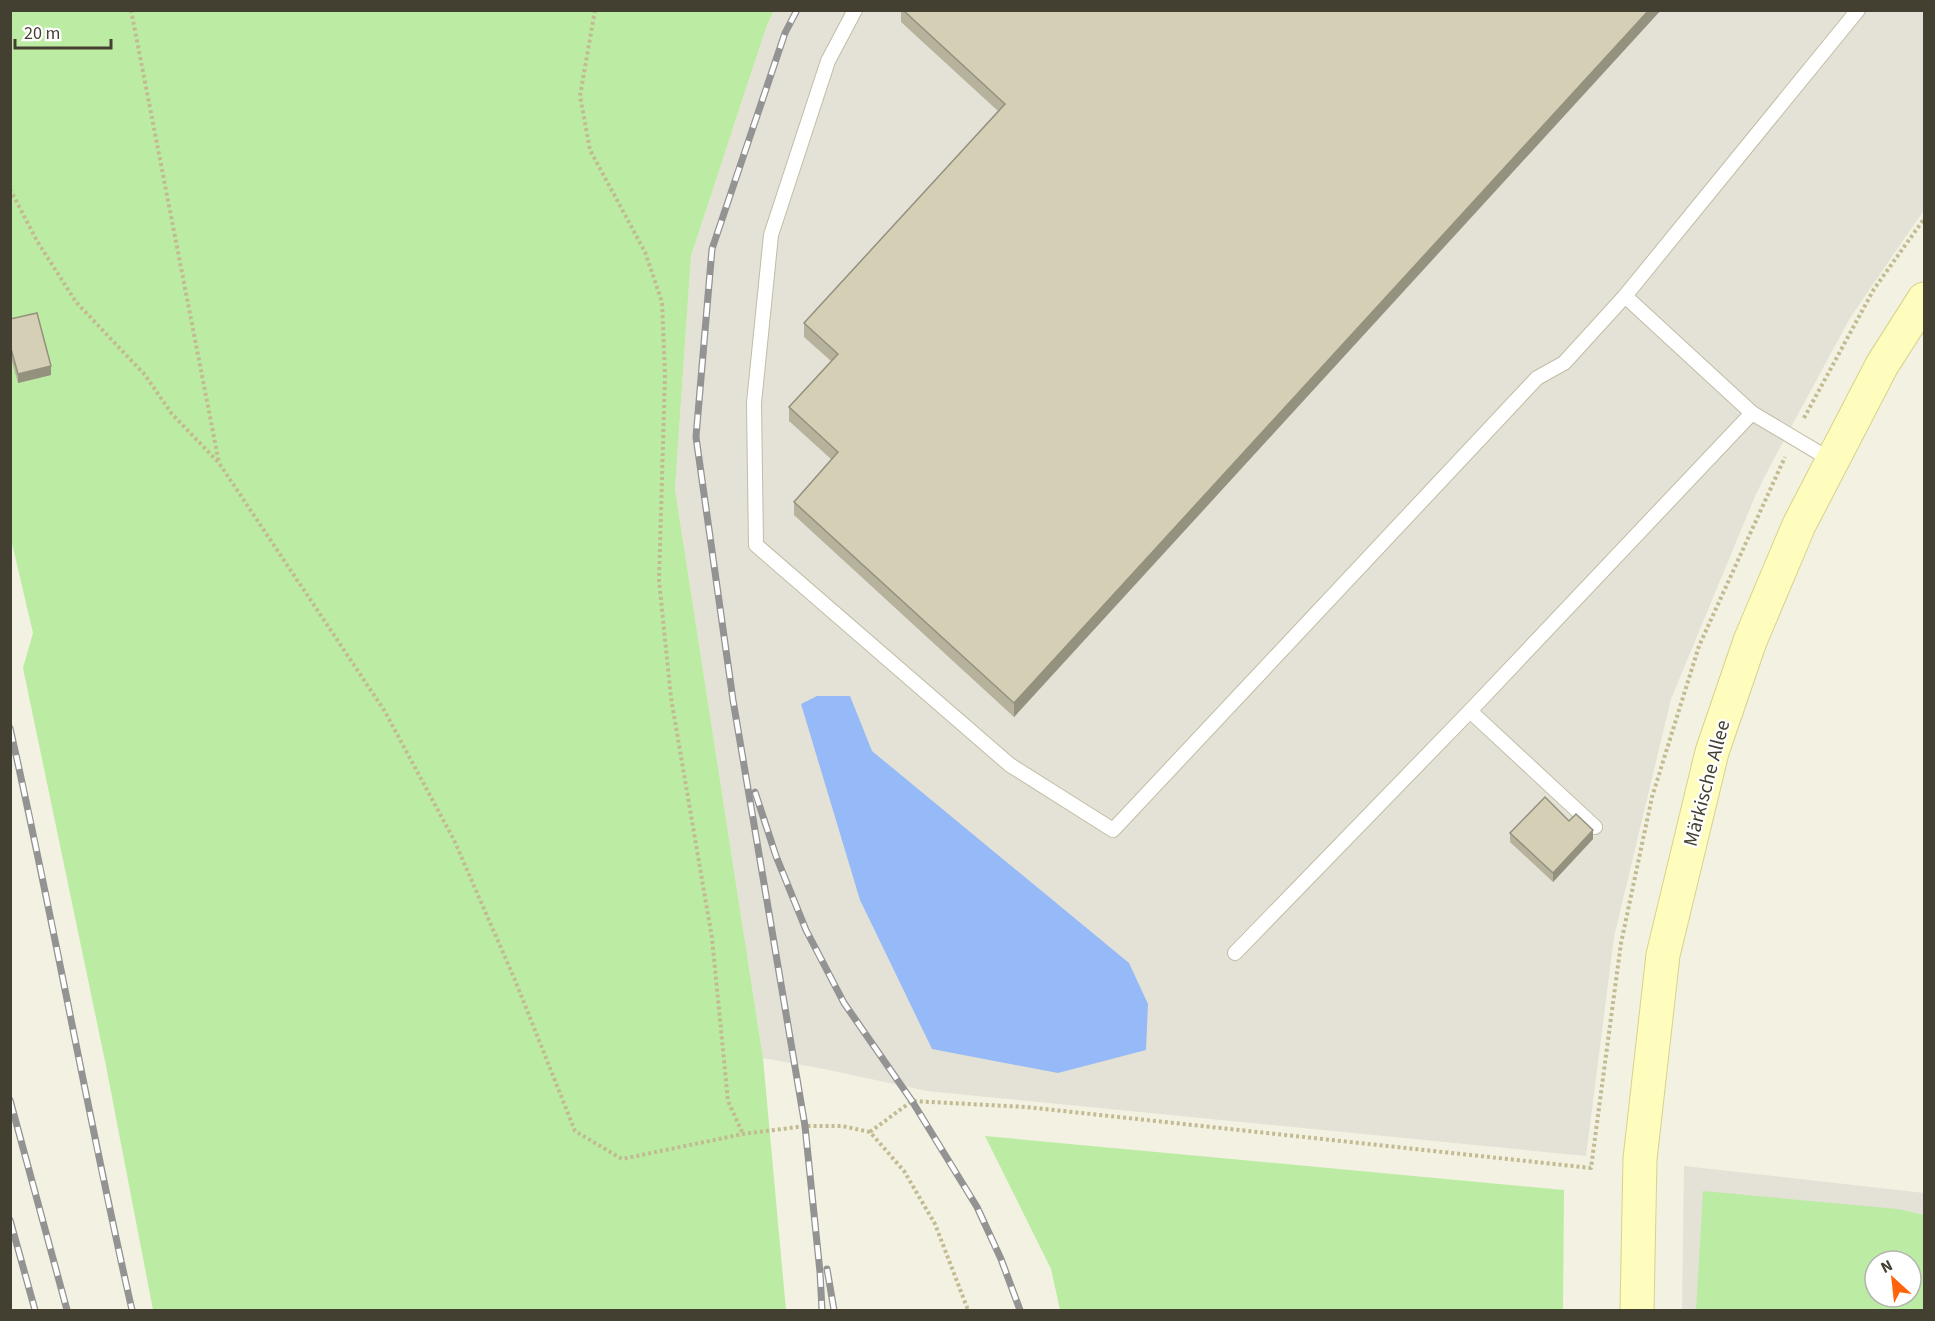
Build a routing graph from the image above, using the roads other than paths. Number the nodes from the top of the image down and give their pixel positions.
1 (855, 10) edge
2 (1858, 10) edge
3 (1625, 296) junction
4 (1924, 299) edge
5 (1752, 413) junction
6 (1831, 460) junction
7 (1470, 711) junction
8 (1595, 827) dead end
9 (1235, 953) dead end
10 (1637, 1311) edge

1 - 3 lane
2 - 3 lane
3 - 5 lane
4 - 6 street, Märkische Allee
5 - 6 lane
5 - 7 lane
6 - 10 street, Märkische Allee
7 - 8 lane
7 - 9 lane

